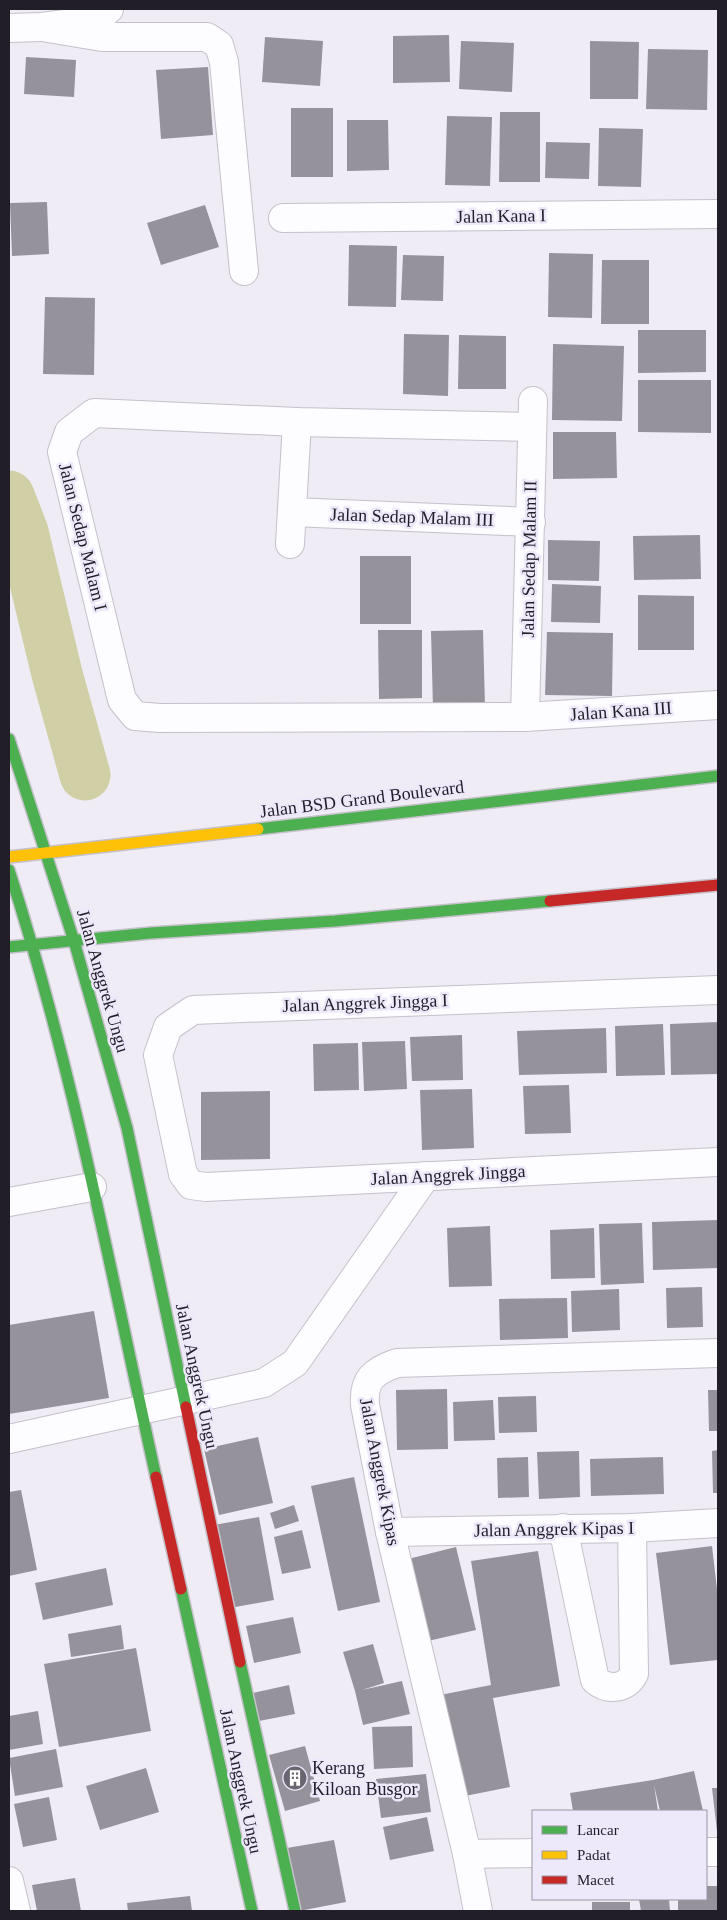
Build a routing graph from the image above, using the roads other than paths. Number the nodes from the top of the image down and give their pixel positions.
1 (110, 9) edge
2 (42, 27) junction
3 (9, 28) edge
4 (718, 214) edge
5 (284, 218) dead end
6 (244, 272) dead end
7 (532, 414) joint
8 (297, 422) junction
9 (292, 512) junction
10 (531, 522) junction
11 (290, 544) dead end
12 (718, 705) edge
13 (525, 717) junction
14 (9, 739) edge
15 (718, 776) edge
16 (45, 853) junction
17 (9, 857) edge
18 (9, 870) edge
19 (718, 885) edge
20 (74, 941) junction
21 (33, 944) junction
22 (9, 947) edge
23 (718, 990) edge
24 (718, 1162) edge
25 (183, 1174) joint
26 (426, 1176) junction
27 (92, 1187) junction
28 (9, 1202) edge
29 (718, 1352) edge
30 (185, 1401) junction
31 (141, 1410) junction
32 (9, 1439) edge
33 (718, 1523) edge
34 (563, 1528) junction
35 (632, 1528) junction
36 (390, 1532) junction
37 (532, 1853) edge
38 (466, 1854) junction
39 (252, 1911) edge
40 (295, 1911) edge
41 (478, 1911) edge

1 - 2 street
2 - 3 street
2 - 6 street
4 - 5 street, Jalan Kana I
7 - 8 street, Jalan Sedap Malam I
7 - 10 street, Jalan Sedap Malam II
8 - 9 street
8 - 13 street, Jalan Sedap Malam I
9 - 10 street, Jalan Sedap Malam III
9 - 11 street
10 - 13 street, Jalan Sedap Malam II
12 - 13 street, Jalan Kana III
14 - 16 street, Jalan Anggrek Ungu
15 - 16 street, Jalan BSD Grand Boulevard
16 - 17 street, Jalan BSD Grand Boulevard
16 - 20 street, Jalan Anggrek Ungu
18 - 21 street, Jalan Anggrek Ungu
19 - 20 street
20 - 21 street
20 - 30 street, Jalan Anggrek Ungu
21 - 22 street
21 - 27 street, Jalan Anggrek Ungu
23 - 25 street, Jalan Anggrek Jingga I
24 - 26 street, Jalan Anggrek Jingga
25 - 26 street, Jalan Anggrek Jingga
26 - 30 street
27 - 28 street
27 - 31 street, Jalan Anggrek Ungu
29 - 36 street, Jalan Anggrek Kipas
30 - 31 street
30 - 40 street, Jalan Anggrek Ungu
31 - 32 street
31 - 39 street, Jalan Anggrek Ungu
33 - 35 street, Jalan Anggrek Kipas I
34 - 35 street, Jalan Anggrek Kipas I
34 - 35 street
34 - 36 street, Jalan Anggrek Kipas I
36 - 38 street, Jalan Anggrek Kipas
37 - 38 street
38 - 41 street, Jalan Anggrek Kipas

